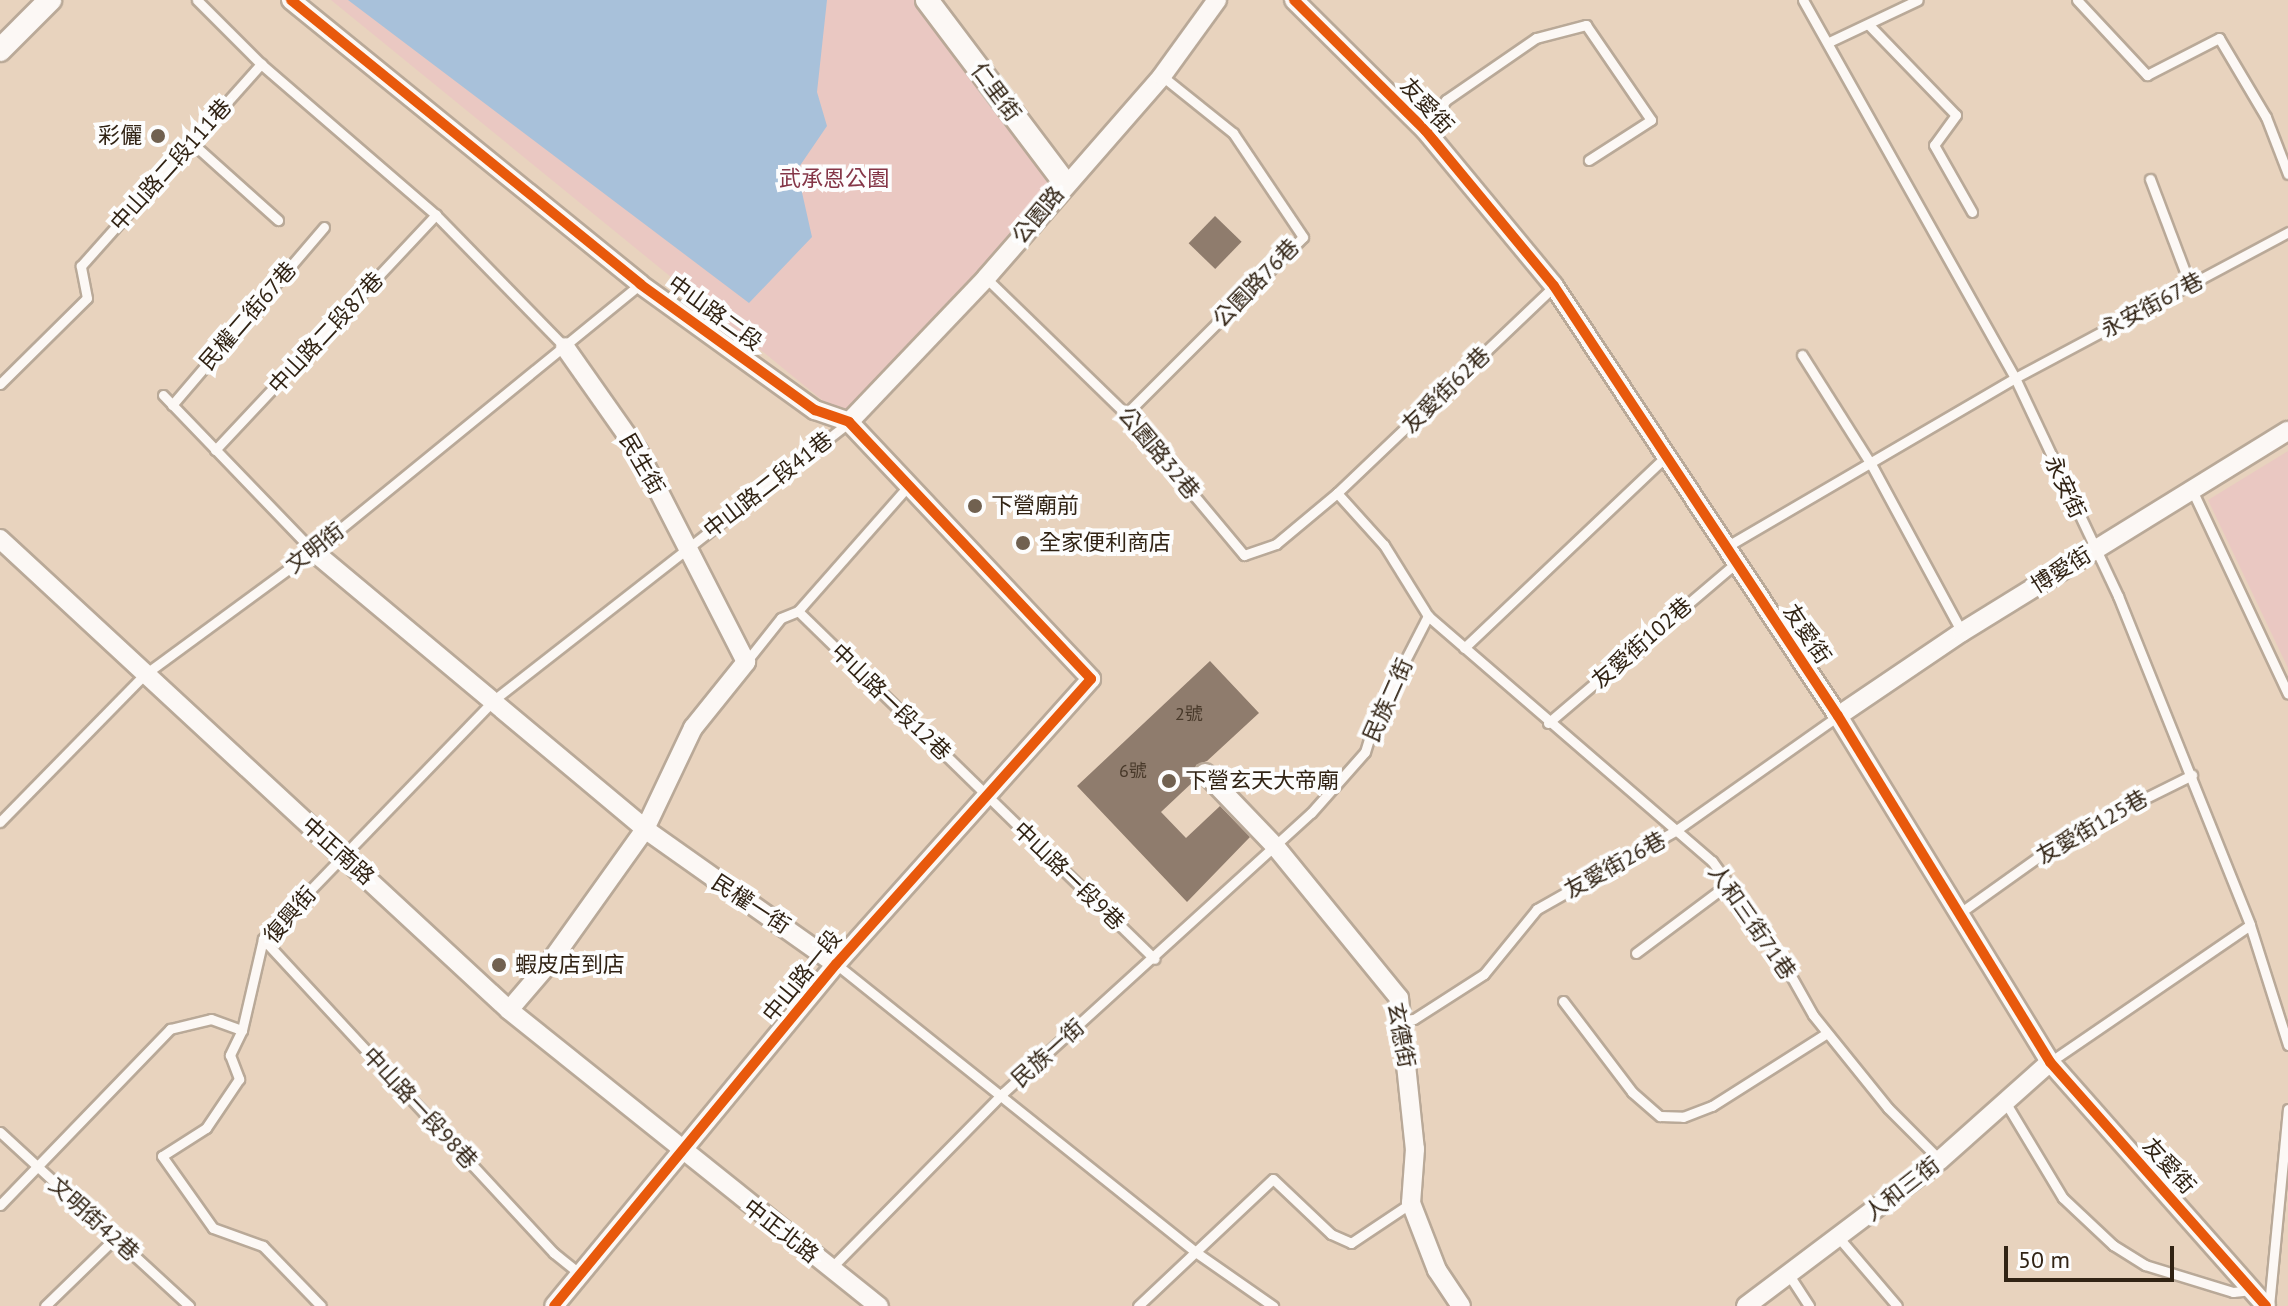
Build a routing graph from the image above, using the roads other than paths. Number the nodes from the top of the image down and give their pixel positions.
1 (50, 0) edge
2 (197, 0) edge
3 (291, 0) edge
4 (927, 0) edge
5 (1217, 0) edge
6 (1294, 0) edge
7 (1803, 0) edge
8 (1918, 0) edge
9 (2077, 1) edge
10 (1869, 25) junction
11 (1829, 42) junction
12 (0, 50) edge
13 (261, 64) junction
14 (1162, 76) junction
15 (1425, 130) junction
16 (191, 142) junction
17 (1589, 160) dead end
18 (2288, 174) edge
19 (2150, 179) dead end
20 (1065, 183) junction
21 (1972, 212) dead end
22 (436, 215) junction
23 (278, 220) dead end
24 (324, 227) dead end
25 (2288, 232) edge
26 (986, 278) junction
27 (640, 284) junction
28 (2190, 285) junction
29 (1554, 286) junction
30 (565, 347) junction
31 (1802, 355) dead end
32 (2015, 378) junction
33 (0, 384) edge
34 (163, 395) dead end
35 (172, 405) junction
36 (1126, 414) junction
37 (849, 422) junction
38 (2288, 431) edge
39 (215, 450) junction
40 (1666, 456) junction
41 (1871, 464) junction
42 (911, 483) junction
43 (2192, 490) junction
44 (1337, 493) junction
45 (0, 539) edge
46 (687, 548) junction
47 (2094, 549) junction
48 (313, 551) junction
49 (1731, 555) junction
50 (798, 611) junction
51 (1428, 616) junction
52 (1962, 632) junction
53 (1464, 648) junction
54 (746, 662) junction
55 (144, 675) junction
56 (1091, 679) joint
57 (2288, 694) edge
58 (495, 699) junction
59 (1838, 716) junction
60 (1548, 723) junction
61 (1205, 773) dead end
62 (2192, 775) junction
63 (984, 793) junction
64 (0, 821) edge
65 (645, 829) junction
66 (1675, 831) junction
67 (1275, 846) junction
68 (345, 856) junction
69 (1727, 885) junction
70 (1957, 915) junction
71 (2250, 925) junction
72 (263, 939) junction
73 (1636, 953) dead end
74 (1154, 959) junction
75 (836, 964) junction
76 (1563, 1001) dead end
77 (509, 1010) junction
78 (1402, 1020) junction
79 (242, 1030) junction
80 (1827, 1033) junction
81 (2288, 1045) edge
82 (2050, 1062) junction
83 (1003, 1093) junction
84 (2003, 1099) junction
85 (2288, 1109) edge
86 (0, 1132) edge
87 (684, 1154) junction
88 (1940, 1160) junction
89 (37, 1167) junction
90 (1411, 1203) junction
91 (0, 1205) edge
92 (115, 1238) junction
93 (1839, 1238) junction
94 (1197, 1253) junction
95 (830, 1269) junction
96 (580, 1274) junction
97 (1789, 1275) junction
98 (2252, 1290) junction
99 (45, 1306) edge
100 (189, 1306) edge
101 (321, 1306) edge
102 (554, 1306) edge
103 (879, 1306) edge
104 (1138, 1306) edge
105 (1273, 1306) edge
106 (1461, 1306) edge
107 (1746, 1306) edge
108 (1809, 1306) edge
109 (1897, 1306) edge
110 (2268, 1306) edge

1 - 12 street
2 - 13 lane, 民生街
3 - 27 street, 中山路二段
4 - 20 street, 仁里街
5 - 14 street, 公園路
6 - 15 street, 友愛街
7 - 11 lane, 永安街
8 - 10 lane
9 - 18 lane
10 - 11 lane
10 - 21 lane
11 - 32 lane, 永安街
13 - 16 lane, 中山路二段111巷
13 - 22 lane, 民生街
14 - 20 street, 公園路
14 - 36 lane, 公園路76巷
15 - 17 lane
15 - 29 street, 友愛街
16 - 23 lane
16 - 33 lane, 中山路二段111巷
19 - 28 lane
20 - 26 street, 公園路
22 - 30 lane, 民生街
22 - 39 lane, 中山路二段87巷
24 - 35 lane, 民權二街67巷
25 - 28 lane, 永安街67巷
26 - 36 lane, 公園路32巷
26 - 37 street, 公園路
27 - 30 lane, 文明街
27 - 37 street, 中山路二段
28 - 32 lane, 永安街67巷
29 - 40 street, 友愛街
29 - 44 lane, 友愛街62巷
30 - 46 street, 民生街
30 - 48 lane, 文明街
31 - 41 lane
32 - 41 lane, 永安街67巷
32 - 47 lane, 永安街
34 - 35 lane
35 - 39 lane
36 - 44 lane, 公園路32巷
37 - 42 street, 中山路二段
37 - 46 lane, 中山路二段41巷
38 - 43 street, 博愛街
39 - 48 lane
40 - 49 street, 友愛街
40 - 53 lane
41 - 49 lane, 友愛街102巷
41 - 52 lane
42 - 50 lane
42 - 56 street, 中山路二段
43 - 47 street, 博愛街
43 - 57 lane
44 - 51 lane, 人和三街71巷
45 - 55 street, 中正南路
46 - 54 street, 民生街
46 - 58 lane, 復興街
47 - 52 street, 博愛街
47 - 62 lane, 永安街
48 - 55 lane, 文明街
48 - 58 street, 民權一街
49 - 59 street, 友愛街
49 - 60 lane, 友愛街102巷
50 - 54 lane
50 - 63 lane, 中山路一段12巷
51 - 53 lane, 人和三街71巷
51 - 67 lane, 民族二街
52 - 59 street, 博愛街
53 - 60 lane, 人和三街71巷
54 - 65 street
55 - 64 lane, 文明街
55 - 68 street, 中正南路
56 - 63 street, 中山路一段
58 - 65 street, 民權一街
58 - 68 lane, 復興街
59 - 66 lane, 友愛街26巷
59 - 70 street, 友愛街
60 - 66 lane, 人和三街71巷
61 - 67 street, 玄德街
62 - 70 lane, 友愛街125巷
62 - 71 lane, 永安街
63 - 74 lane, 中山路一段9巷
63 - 75 street, 中山路一段
65 - 75 street, 民權一街
65 - 77 street
66 - 69 lane, 人和三街71巷
66 - 78 lane, 友愛街26巷
67 - 74 lane, 民族一街
67 - 78 street, 玄德街
68 - 72 lane, 復興街
68 - 77 street, 中正南路
69 - 73 lane
69 - 80 lane, 人和三街71巷
70 - 82 street, 友愛街
71 - 81 lane, 永安街
71 - 82 lane
72 - 79 lane, 復興街
72 - 96 lane, 中山路一段98巷
74 - 83 lane, 民族一街
75 - 83 lane, 民權一街
75 - 87 street, 中山路一段
76 - 80 lane
77 - 87 street, 中正南路
78 - 90 street, 玄德街
79 - 89 lane
79 - 101 lane, 復興街
80 - 88 lane, 人和三街71巷
82 - 84 street, 人和三街
82 - 98 street, 友愛街
83 - 94 lane, 民權一街
83 - 95 lane, 民族一街
84 - 88 street, 人和三街
84 - 98 lane
85 - 110 lane
86 - 89 lane, 文明街42巷
87 - 95 street, 中正北路
87 - 96 street, 中山路一段
88 - 93 street, 人和三街
89 - 91 lane
89 - 92 lane, 文明街42巷
90 - 94 lane
90 - 106 street, 玄德街
92 - 99 lane
92 - 100 lane, 文明街42巷
93 - 97 street, 人和三街
93 - 109 lane
94 - 104 lane
94 - 105 lane, 民權一街
95 - 103 street, 中正北路
96 - 102 street, 中山路一段
97 - 107 street, 人和三街
97 - 108 lane
98 - 110 street, 友愛街

